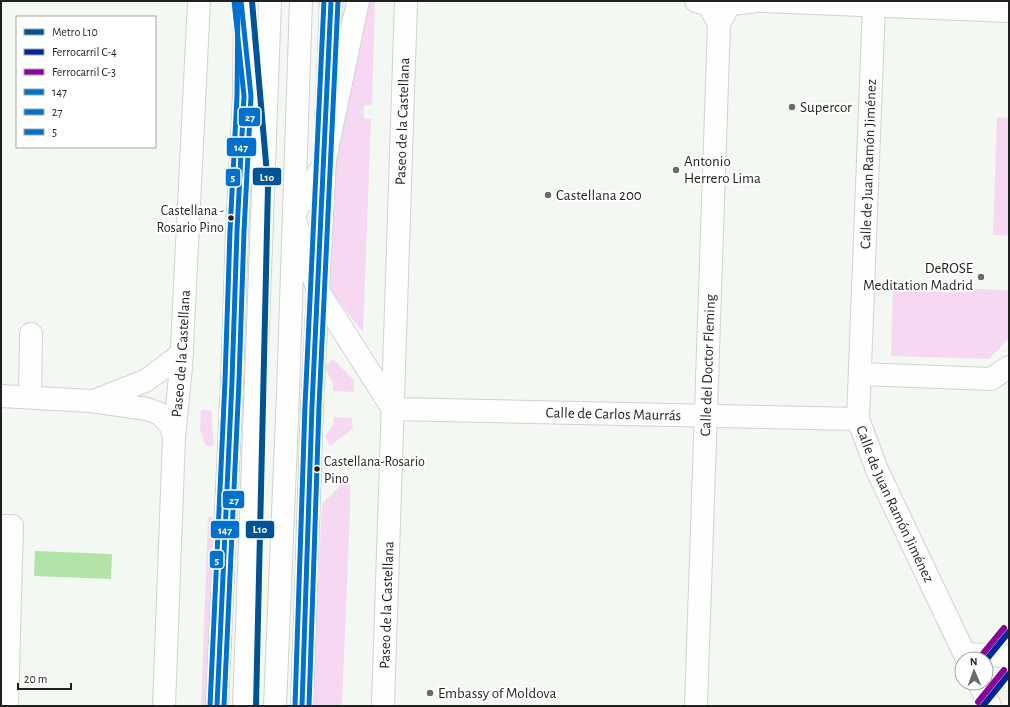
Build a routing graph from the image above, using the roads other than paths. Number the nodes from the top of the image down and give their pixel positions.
1 (199, 1) edge
2 (234, 1) edge
3 (245, 1) edge
4 (270, 1) edge
5 (301, 1) edge
6 (331, 1) edge
7 (358, 1) edge
8 (406, 1) edge
9 (696, 1) edge
10 (757, 1) edge
11 (763, 1) edge
12 (928, 4) edge
13 (874, 5) junction
14 (1009, 11) edge
15 (719, 24) junction
16 (244, 96) junction
17 (324, 164) junction
18 (262, 201) junction
19 (293, 215) junction
20 (318, 291) junction
21 (31, 334) dead end
22 (182, 353) junction
23 (1009, 367) edge
24 (860, 374) junction
25 (1, 396) edge
26 (30, 397) junction
27 (91, 401) junction
28 (393, 409) junction
29 (706, 416) junction
30 (858, 419) junction
31 (174, 437) junction
32 (1, 526) edge
33 (963, 651) edge
34 (994, 656) edge
35 (1009, 656) edge
36 (983, 691) edge
37 (7, 706) edge
38 (164, 706) edge
39 (217, 706) edge
40 (244, 706) edge
41 (275, 706) edge
42 (302, 706) edge
43 (383, 706) edge
44 (696, 706) edge
45 (990, 706) edge

1 - 22 main road, Paseo de la Castellana
2 - 16 main road
3 - 16 main road
4 - 18 main road
5 - 19 main road
6 - 17 main road
7 - 17 main road
8 - 28 main road, Paseo de la Castellana
9 - 15 main road, Calle del Doctor Fleming
10 - 15 main road, Calle del Doctor Fleming
11 - 13 main road
12 - 13 main road
12 - 14 main road
13 - 24 main road, Calle de Juan Ramón Jiménez
15 - 29 main road, Calle del Doctor Fleming
16 - 18 main road
16 - 39 main road
17 - 19 main road
17 - 20 main road
18 - 40 main road
19 - 20 main road
19 - 41 main road
20 - 28 main road
20 - 42 main road
21 - 26 main road
22 - 27 main road
22 - 31 main road, Paseo de la Castellana
23 - 24 main road
24 - 30 main road, Calle de Juan Ramón Jiménez
25 - 26 main road
26 - 27 main road
27 - 31 main road
28 - 29 main road, Calle de Carlos Maurrás
28 - 43 main road, Paseo de la Castellana
29 - 30 main road, Calle de Carlos Maurrás
29 - 44 main road, Calle del Doctor Fleming
30 - 33 main road, Calle de Juan Ramón Jiménez
31 - 38 main road, Paseo de la Castellana
32 - 37 main road
34 - 35 main road
36 - 45 main road

